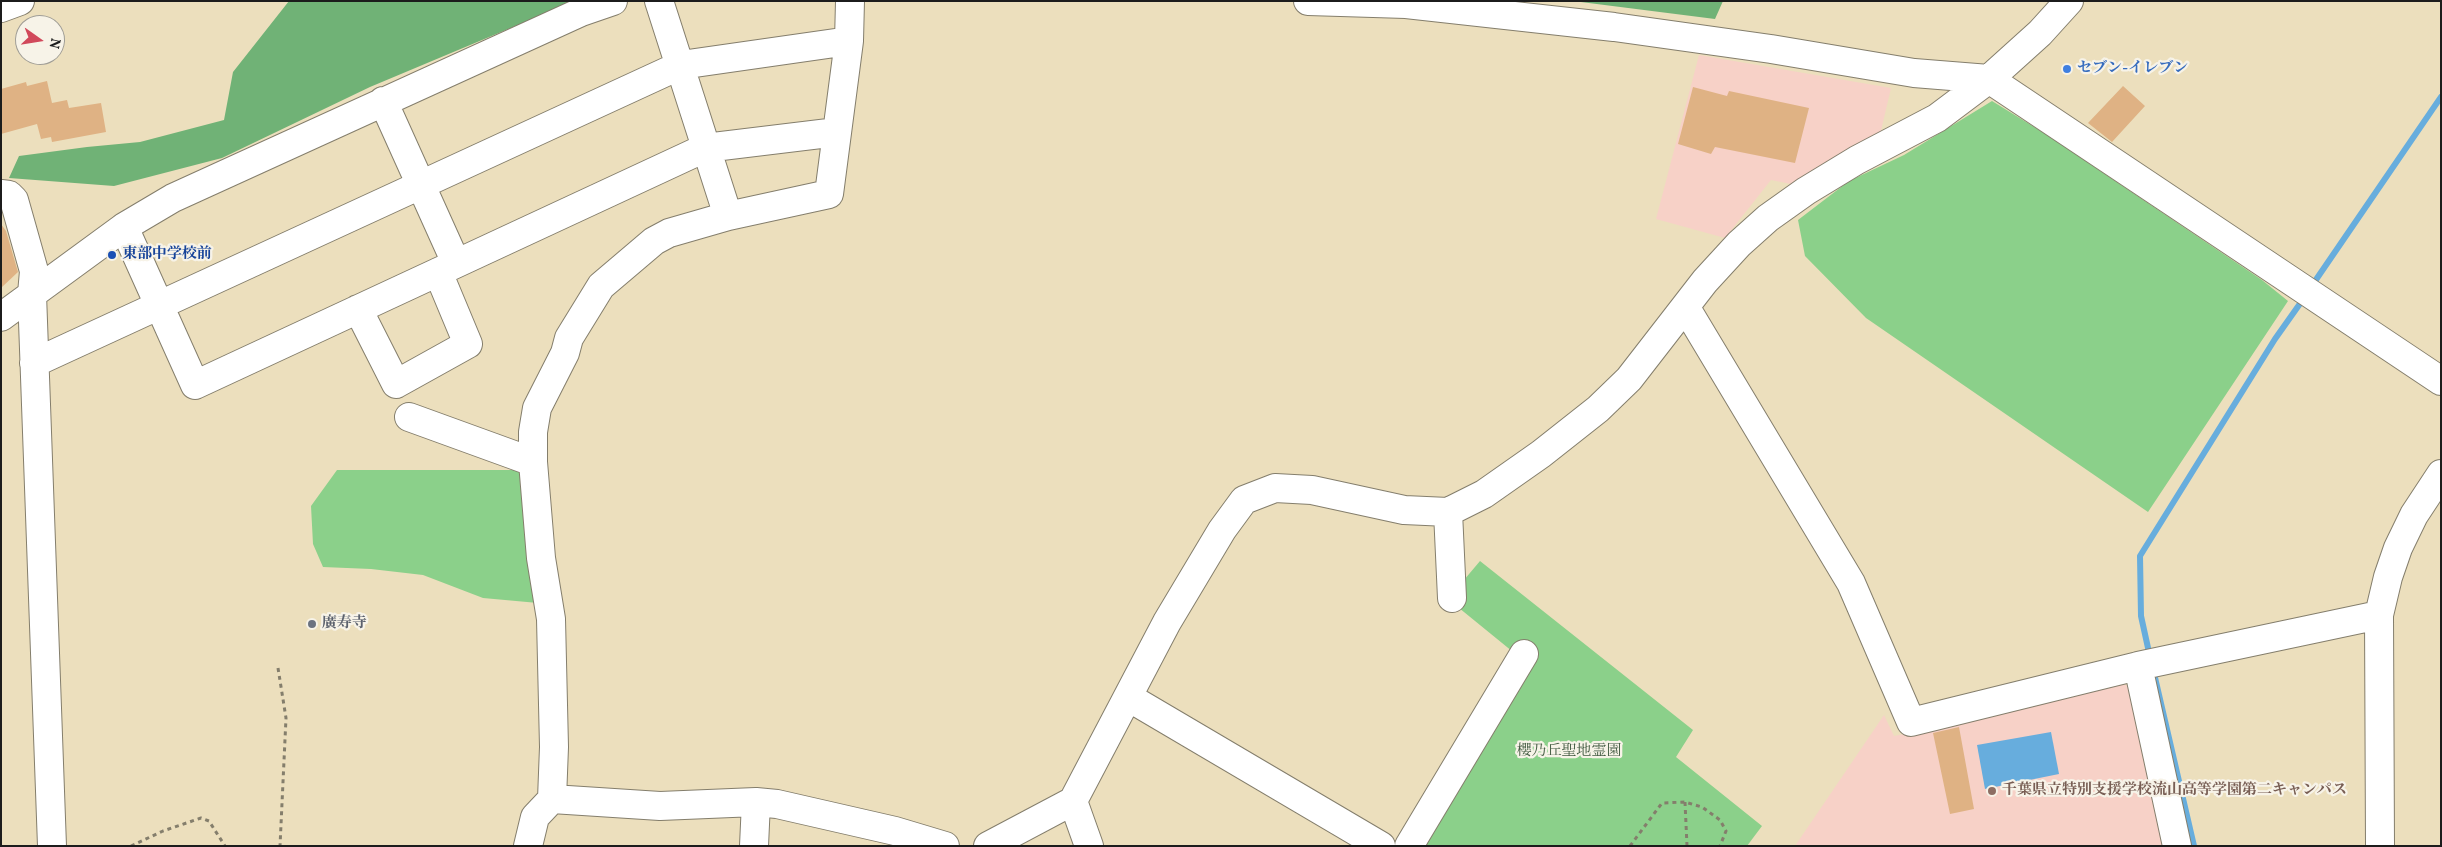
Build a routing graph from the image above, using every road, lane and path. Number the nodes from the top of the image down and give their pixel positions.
1 (20, 1) edge
2 (613, 1) edge
3 (659, 1) edge
4 (850, 1) edge
5 (1308, 1) edge
6 (2069, 1) edge
7 (1406, 3) edge
8 (1, 8) edge
9 (849, 41) junction
10 (681, 65) junction
11 (1989, 79) junction
12 (383, 101) junction
13 (837, 132) junction
14 (705, 148) junction
15 (421, 185) junction
16 (1, 194) edge
17 (728, 216) junction
18 (124, 227) junction
19 (447, 267) junction
20 (32, 294) junction
21 (158, 306) junction
22 (1686, 308) junction
23 (358, 309) junction
24 (1, 318) edge
25 (34, 363) junction
26 (2441, 381) edge
27 (410, 417) dead end
28 (533, 462) junction
29 (2441, 474) edge
30 (1448, 512) junction
31 (1452, 598) dead end
32 (2379, 614) junction
33 (1524, 654) dead end
34 (2152, 663) junction
35 (278, 668) dead end
36 (1128, 697) junction
37 (552, 799) junction
38 (1073, 801) junction
39 (756, 802) junction
40 (1685, 802) junction
41 (52, 846) edge
42 (131, 846) edge
43 (225, 846) edge
44 (280, 846) edge
45 (528, 846) edge
46 (754, 846) edge
47 (945, 846) edge
48 (988, 846) edge
49 (1089, 846) edge
50 (1381, 846) edge
51 (1409, 846) edge
52 (1630, 846) edge
53 (1688, 846) edge
54 (1720, 846) edge
55 (2177, 846) edge
56 (2380, 846) edge

1 - 8 street
2 - 12 street
3 - 10 street
4 - 9 street
5 - 7 street
6 - 11 street
7 - 11 street
9 - 10 street
9 - 13 street
10 - 14 street
10 - 15 street
11 - 22 street
11 - 26 street
12 - 15 street
12 - 18 street
13 - 14 street
13 - 17 street
14 - 17 street
14 - 19 street
15 - 19 street
15 - 21 street
16 - 20 street
17 - 28 street
18 - 20 street
18 - 21 street
19 - 23 street
19 - 23 street
20 - 24 street
20 - 25 street
21 - 23 street
21 - 25 street
22 - 30 street
22 - 34 street
25 - 41 street
27 - 28 street
28 - 37 street
29 - 32 street
30 - 31 street
30 - 36 street
32 - 34 street
32 - 56 street
33 - 51 street
34 - 55 street
35 - 44 path
36 - 38 street
36 - 50 street
37 - 39 street
37 - 45 street
38 - 48 street
38 - 49 street
39 - 46 street
39 - 47 street
40 - 52 path
40 - 53 path
40 - 54 path
42 - 43 path

